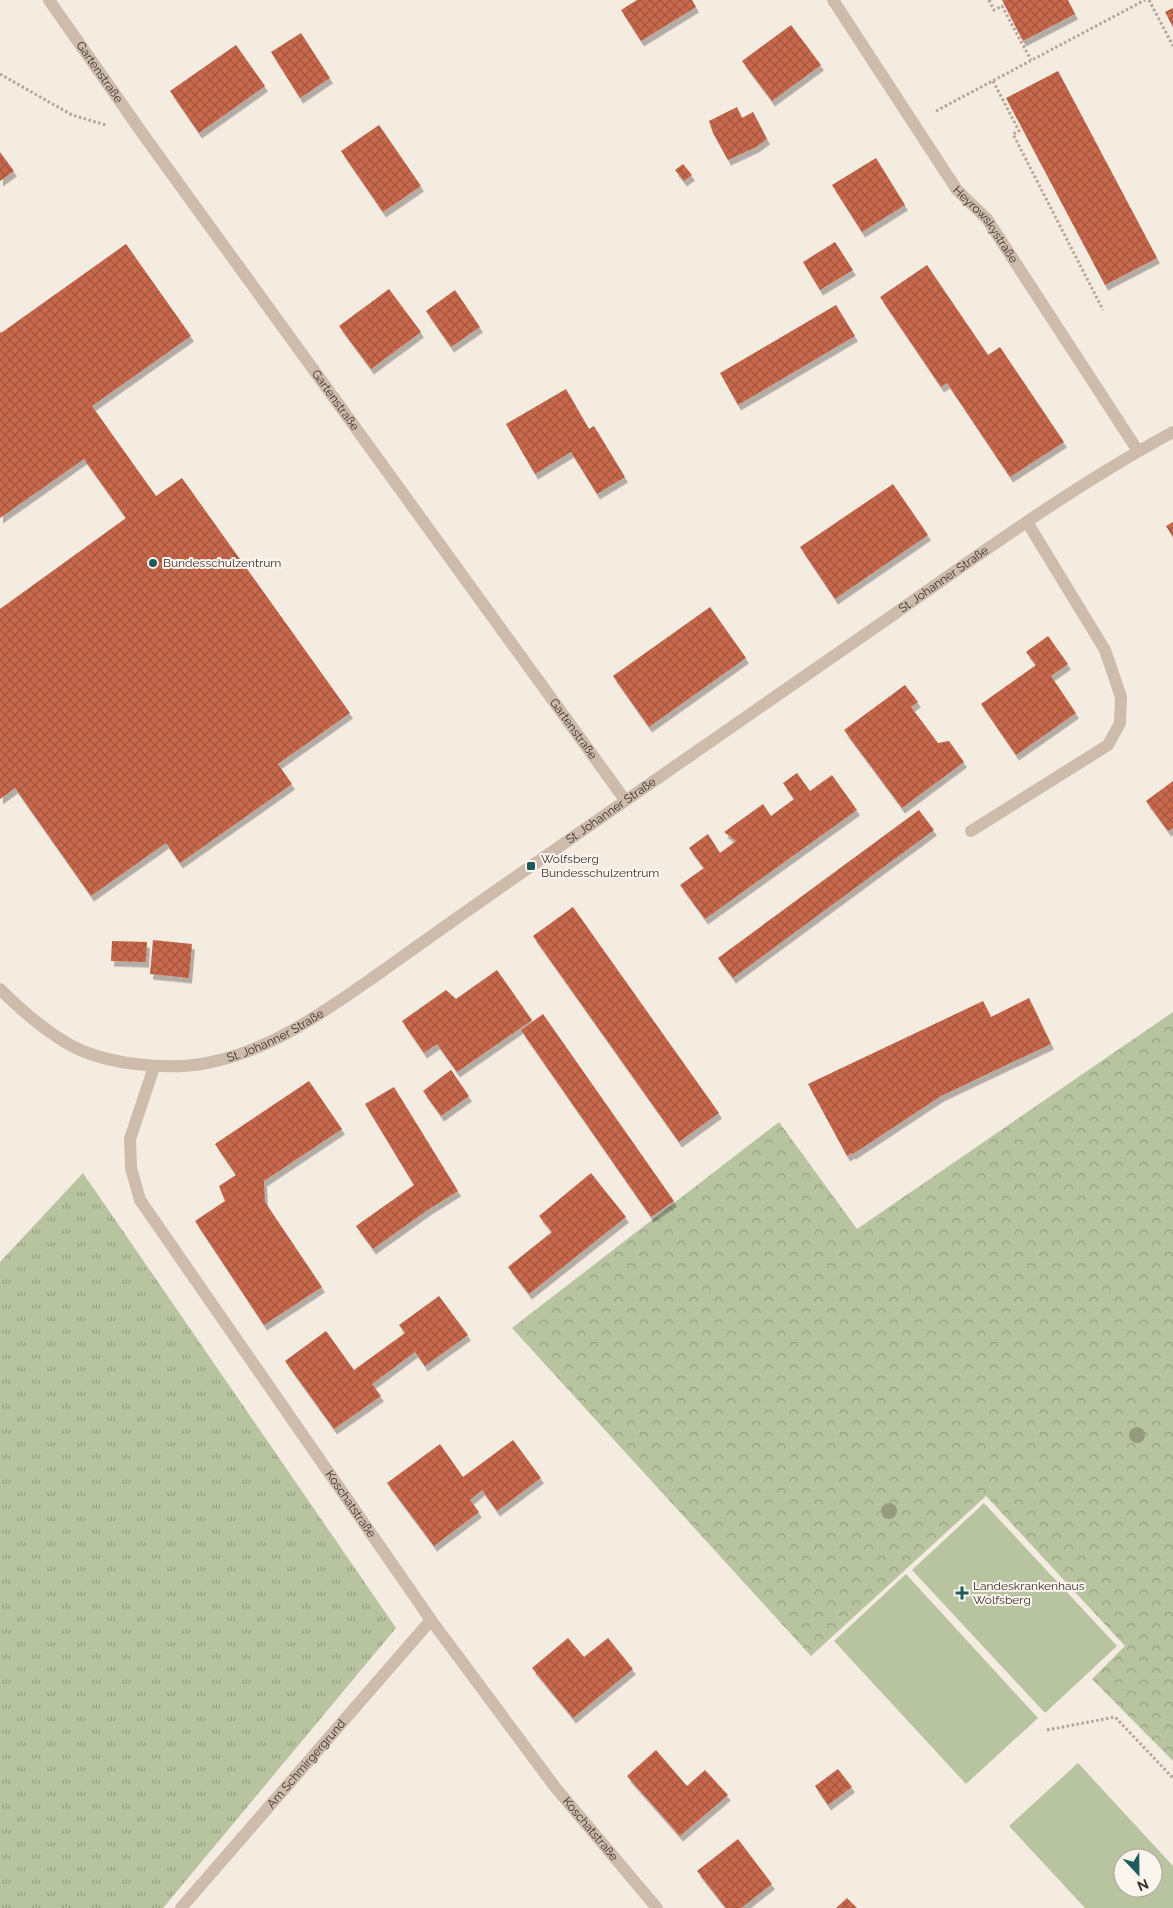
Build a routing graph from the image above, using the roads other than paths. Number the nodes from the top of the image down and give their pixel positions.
1 (49, 0) edge
2 (833, 0) edge
3 (1173, 432) edge
4 (1138, 451) junction
5 (1027, 522) junction
6 (625, 800) junction
7 (971, 831) dead end
8 (0, 989) edge
9 (154, 1067) junction
10 (431, 1620) junction
11 (181, 1908) edge
12 (657, 1908) edge

1 - 6 street, Gartenstraße
2 - 4 street, Heyrowskystraße
3 - 4 street, St. Johanner Straße
4 - 5 street, St. Johanner Straße
5 - 6 street, St. Johanner Straße
5 - 7 street
6 - 9 street, St. Johanner Straße
8 - 9 street, St. Johanner Straße
9 - 10 street, Koschatstraße
10 - 11 street, Am Schmirgergrund
10 - 12 street, Koschatstraße

